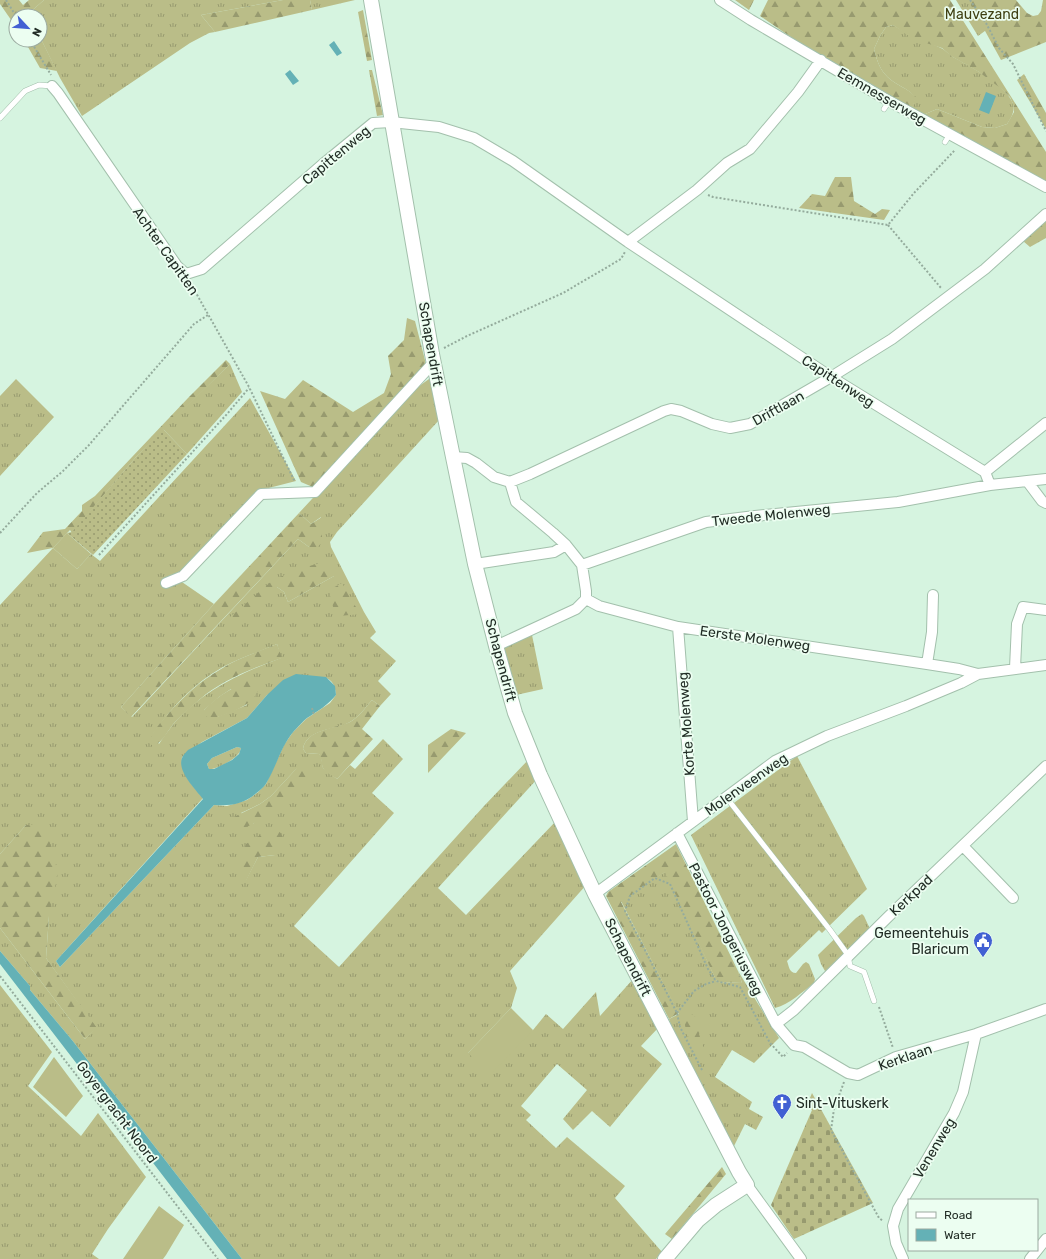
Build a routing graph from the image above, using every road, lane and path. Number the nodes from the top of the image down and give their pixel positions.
1 (370, 0) edge
2 (720, 0) edge
3 (970, 0) edge
4 (35, 48) edge
5 (821, 60) junction
6 (52, 86) junction
7 (0, 118) edge
8 (391, 122) junction
9 (1046, 131) edge
10 (963, 142) junction
11 (1046, 187) edge
12 (697, 190) junction
13 (1046, 214) edge
14 (888, 225) junction
15 (630, 243) junction
16 (186, 274) junction
17 (948, 297) junction
18 (208, 315) junction
19 (433, 358) junction
20 (831, 377) junction
21 (249, 387) junction
22 (1046, 422) edge
23 (453, 457) junction
24 (985, 472) junction
25 (1046, 479) edge
26 (1027, 481) junction
27 (510, 482) junction
28 (990, 485) junction
29 (298, 493) junction
30 (1046, 503) edge
31 (0, 533) edge
32 (566, 546) junction
33 (99, 555) dead end
34 (475, 564) junction
35 (582, 565) junction
36 (166, 583) dead end
37 (933, 595) dead end
38 (586, 599) junction
39 (1046, 610) edge
40 (678, 627) junction
41 (496, 646) junction
42 (927, 664) junction
43 (1046, 665) edge
44 (1015, 668) junction
45 (978, 674) junction
46 (312, 708) dead end
47 (314, 715) dead end
48 (1046, 766) edge
49 (726, 797) junction
50 (693, 821) junction
51 (677, 833) junction
52 (963, 846) junction
53 (595, 894) junction
54 (1013, 898) dead end
55 (848, 955) junction
56 (0, 976) edge
57 (716, 981) junction
58 (874, 1001) joint
59 (1046, 1008) edge
60 (678, 1013) junction
61 (776, 1024) junction
62 (976, 1034) junction
63 (794, 1045) junction
64 (896, 1057) junction
65 (848, 1073) junction
66 (704, 1074) dead end
67 (747, 1185) junction
68 (893, 1226) junction
69 (1046, 1239) edge
70 (1038, 1249) edge
71 (1036, 1251) edge
72 (218, 1259) edge
73 (665, 1259) edge
74 (801, 1259) edge
75 (903, 1259) edge
76 (1030, 1259) edge

1 - 8 street, Schapendrift
2 - 5 street, Eemnesserweg
3 - 9 path
4 - 6 path
5 - 10 street, Eemnesserweg
5 - 12 street
6 - 7 lane
6 - 16 street, Achter Capitten
8 - 15 street, Capittenweg
8 - 16 street, Capittenweg
8 - 19 street, Schapendrift
10 - 11 street, Eemnesserweg
10 - 14 path
12 - 14 path
12 - 15 street
13 - 17 street, Driftlaan
14 - 17 path
15 - 19 path
15 - 20 street, Capittenweg
16 - 18 path, Achter Capitten
17 - 20 street, Driftlaan
18 - 21 path, Achter Capitten
18 - 31 path
19 - 23 street, Schapendrift
19 - 29 street
20 - 24 street, Capittenweg
20 - 27 street, Driftlaan
21 - 29 path, Achter Capitten
21 - 33 path
22 - 24 street
23 - 27 street
23 - 34 street, Schapendrift
24 - 28 street
25 - 26 street
26 - 28 street
26 - 30 street
27 - 32 street
28 - 35 street, Tweede Molenweg
29 - 36 street
32 - 34 street
32 - 35 street
34 - 41 street, Schapendrift
35 - 38 street
37 - 42 street
38 - 40 street, Eerste Molenweg
38 - 41 street
39 - 44 street
40 - 42 street, Eerste Molenweg
40 - 50 street, Korte Molenweg
41 - 53 street, Schapendrift
42 - 45 street, Eerste Molenweg
43 - 44 street, Eerste Molenweg
44 - 45 street, Eerste Molenweg
45 - 49 street, Molenveenweg
46 - 47 path
48 - 52 street, Kerkpad
49 - 50 street, Molenveenweg
49 - 55 lane
50 - 51 street, Molenveenweg
51 - 53 street, Molenveenweg
51 - 61 street, Pastoor Jongeriusweg
52 - 54 street
52 - 55 street, Kerkpad
53 - 67 street, Schapendrift
55 - 58 lane
55 - 61 street, Kerkpad
56 - 72 path, Goyergracht Noord
57 - 60 path
57 - 60 path
57 - 63 path
58 - 64 path
59 - 62 street, Kerklaan
60 - 66 path
61 - 63 street
62 - 64 street, Kerklaan
62 - 68 street, Venenweg
63 - 65 street
64 - 65 street, Kerklaan
65 - 68 path
67 - 73 street
67 - 74 street, Schapendrift
68 - 75 street, Venenweg
69 - 70 street
71 - 76 street

